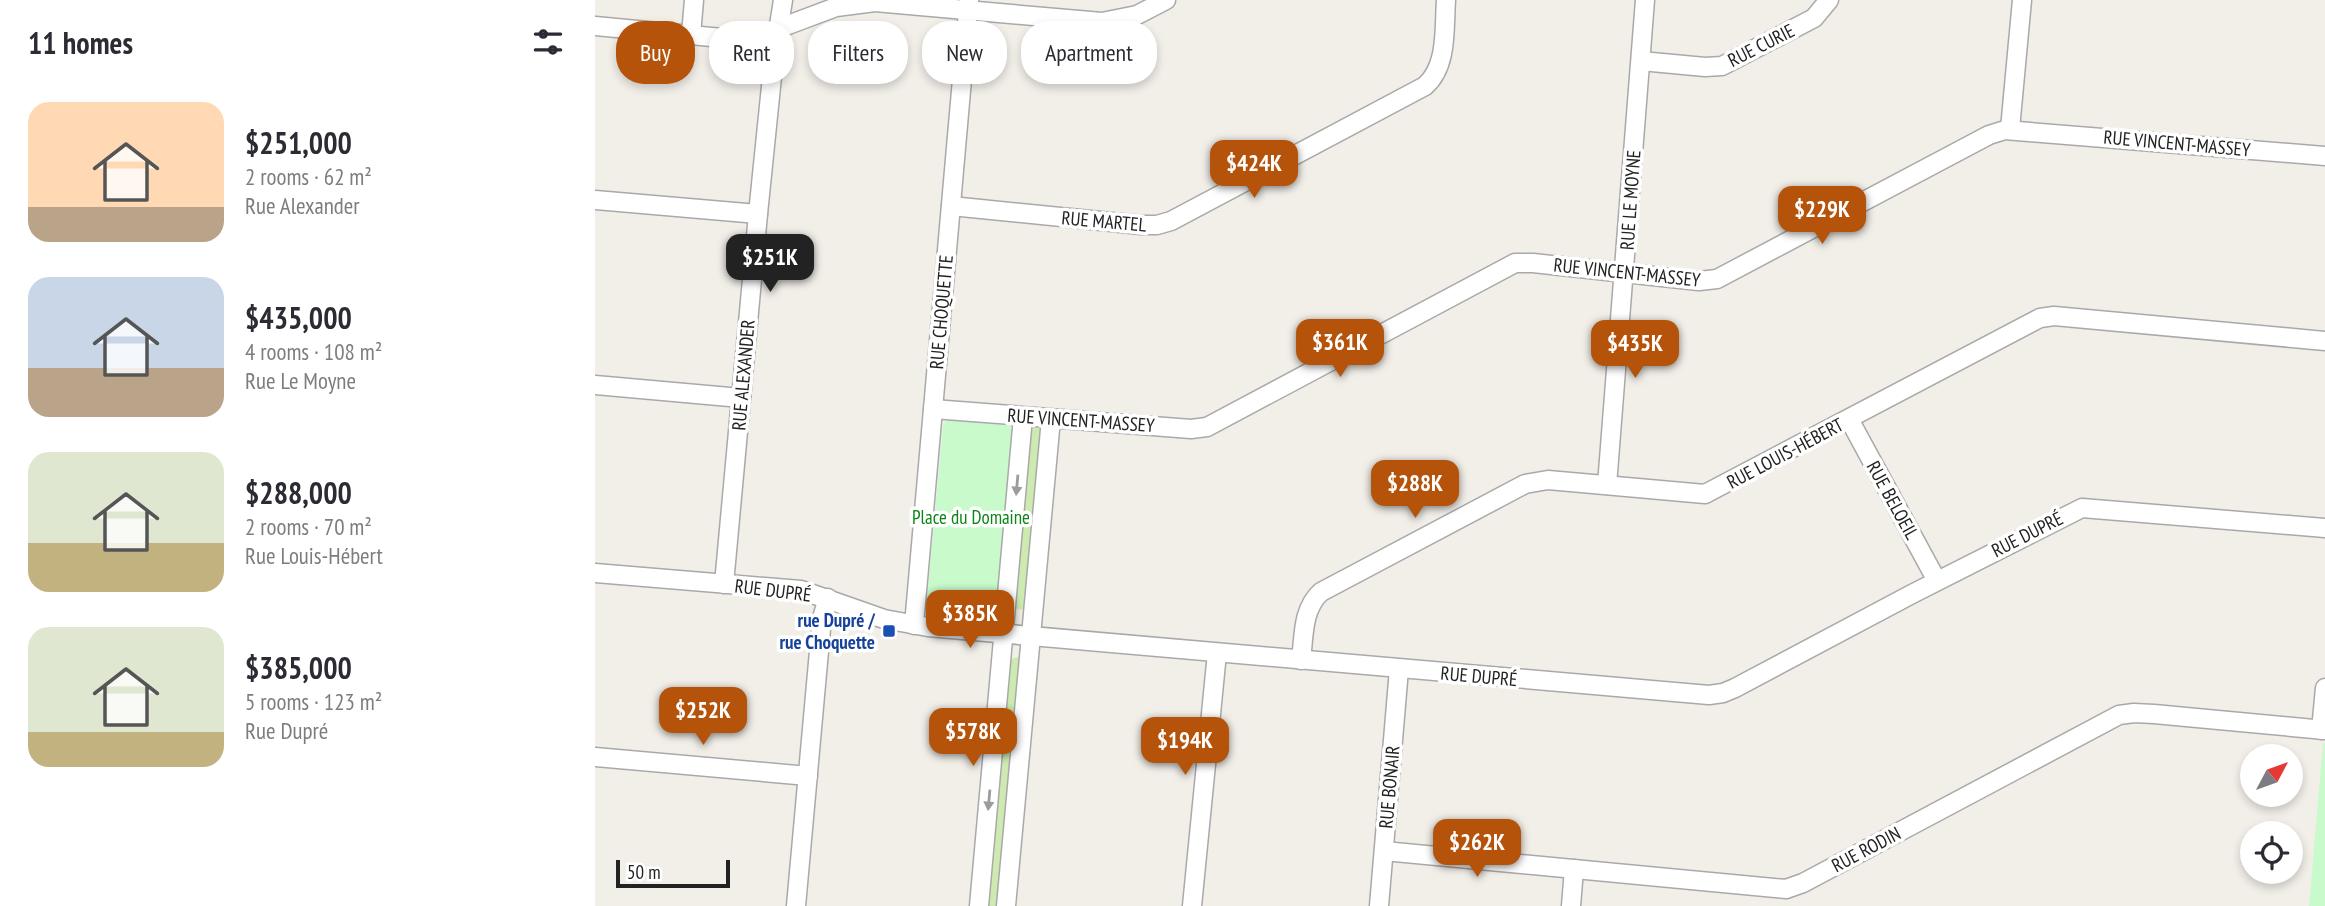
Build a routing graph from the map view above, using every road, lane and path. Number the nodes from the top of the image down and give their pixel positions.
1 (694, 0) edge
2 (783, 0) edge
3 (1166, 0) edge
4 (1446, 0) edge
5 (1645, 0) edge
6 (1829, 0) edge
7 (2022, 0) edge
8 (969, 5) edge
9 (692, 21) edge
10 (779, 21) edge
11 (794, 23) edge
12 (595, 26) edge
13 (616, 28) edge
14 (1640, 61) junction
15 (772, 84) edge
16 (2010, 129) junction
17 (2325, 156) edge
18 (595, 200) edge
19 (951, 206) junction
20 (758, 215) junction
21 (1624, 272) junction
22 (2325, 341) edge
23 (595, 385) edge
24 (741, 398) junction
25 (933, 409) junction
26 (1023, 417) junction
27 (1051, 419) junction
28 (1849, 419) junction
29 (1607, 485) junction
30 (2325, 528) edge
31 (595, 573) edge
32 (1937, 581) junction
33 (725, 584) junction
34 (828, 598) junction
35 (914, 625) junction
36 (1004, 634) junction
37 (1031, 636) junction
38 (1217, 653) junction
39 (1301, 660) junction
40 (1399, 668) junction
41 (2325, 688) edge
42 (2323, 730) edge
43 (595, 757) edge
44 (809, 776) junction
45 (1384, 851) junction
46 (1574, 869) junction
47 (796, 906) edge
48 (979, 906) edge
49 (1006, 906) edge
50 (1192, 906) edge
51 (1379, 906) edge
52 (1571, 906) edge

1 - 9 street
2 - 10 street, RUE ALEXANDER
3 - 8 street
4 - 19 street, RUE MARTEL
5 - 14 street, RUE LE MOYNE
6 - 14 street, RUE CURIE
7 - 16 street
8 - 11 street
8 - 19 street, RUE CHOQUETTE
12 - 13 street
14 - 21 street, RUE LE MOYNE
15 - 20 street, RUE ALEXANDER
16 - 17 street, RUE VINCENT-MASSEY
16 - 21 street, RUE VINCENT-MASSEY
18 - 20 street
19 - 25 street, RUE CHOQUETTE
20 - 24 street, RUE ALEXANDER
21 - 27 street, RUE VINCENT-MASSEY
21 - 29 street, RUE LE MOYNE
22 - 28 street, RUE LOUIS-HÉBERT
23 - 24 street
24 - 33 street, RUE ALEXANDER
25 - 26 street, RUE VINCENT-MASSEY
25 - 35 street, RUE CHOQUETTE
26 - 27 street, RUE VINCENT-MASSEY
26 -> 36 street
27 - 37 street
28 - 29 street, RUE LOUIS-HÉBERT
28 - 32 street, RUE BELOEIL
29 - 39 street, RUE LOUIS-HÉBERT
30 - 32 street, RUE DUPRÉ
31 - 33 street, RUE DUPRÉ
32 - 40 street, RUE DUPRÉ
33 - 34 street, RUE DUPRÉ
34 - 35 street, RUE DUPRÉ
34 - 44 street
35 - 36 street, RUE DUPRÉ
36 - 37 street, RUE DUPRÉ
36 -> 48 street
37 - 38 street, RUE DUPRÉ
37 - 49 street
38 - 39 street, RUE DUPRÉ
38 - 50 street
39 - 40 street, RUE DUPRÉ
40 - 45 street, RUE BONAIR
41 - 42 street
42 - 46 street, RUE RODIN
43 - 44 street
44 - 47 street
45 - 46 street, RUE RODIN
45 - 51 street, RUE BONAIR
46 - 52 street

